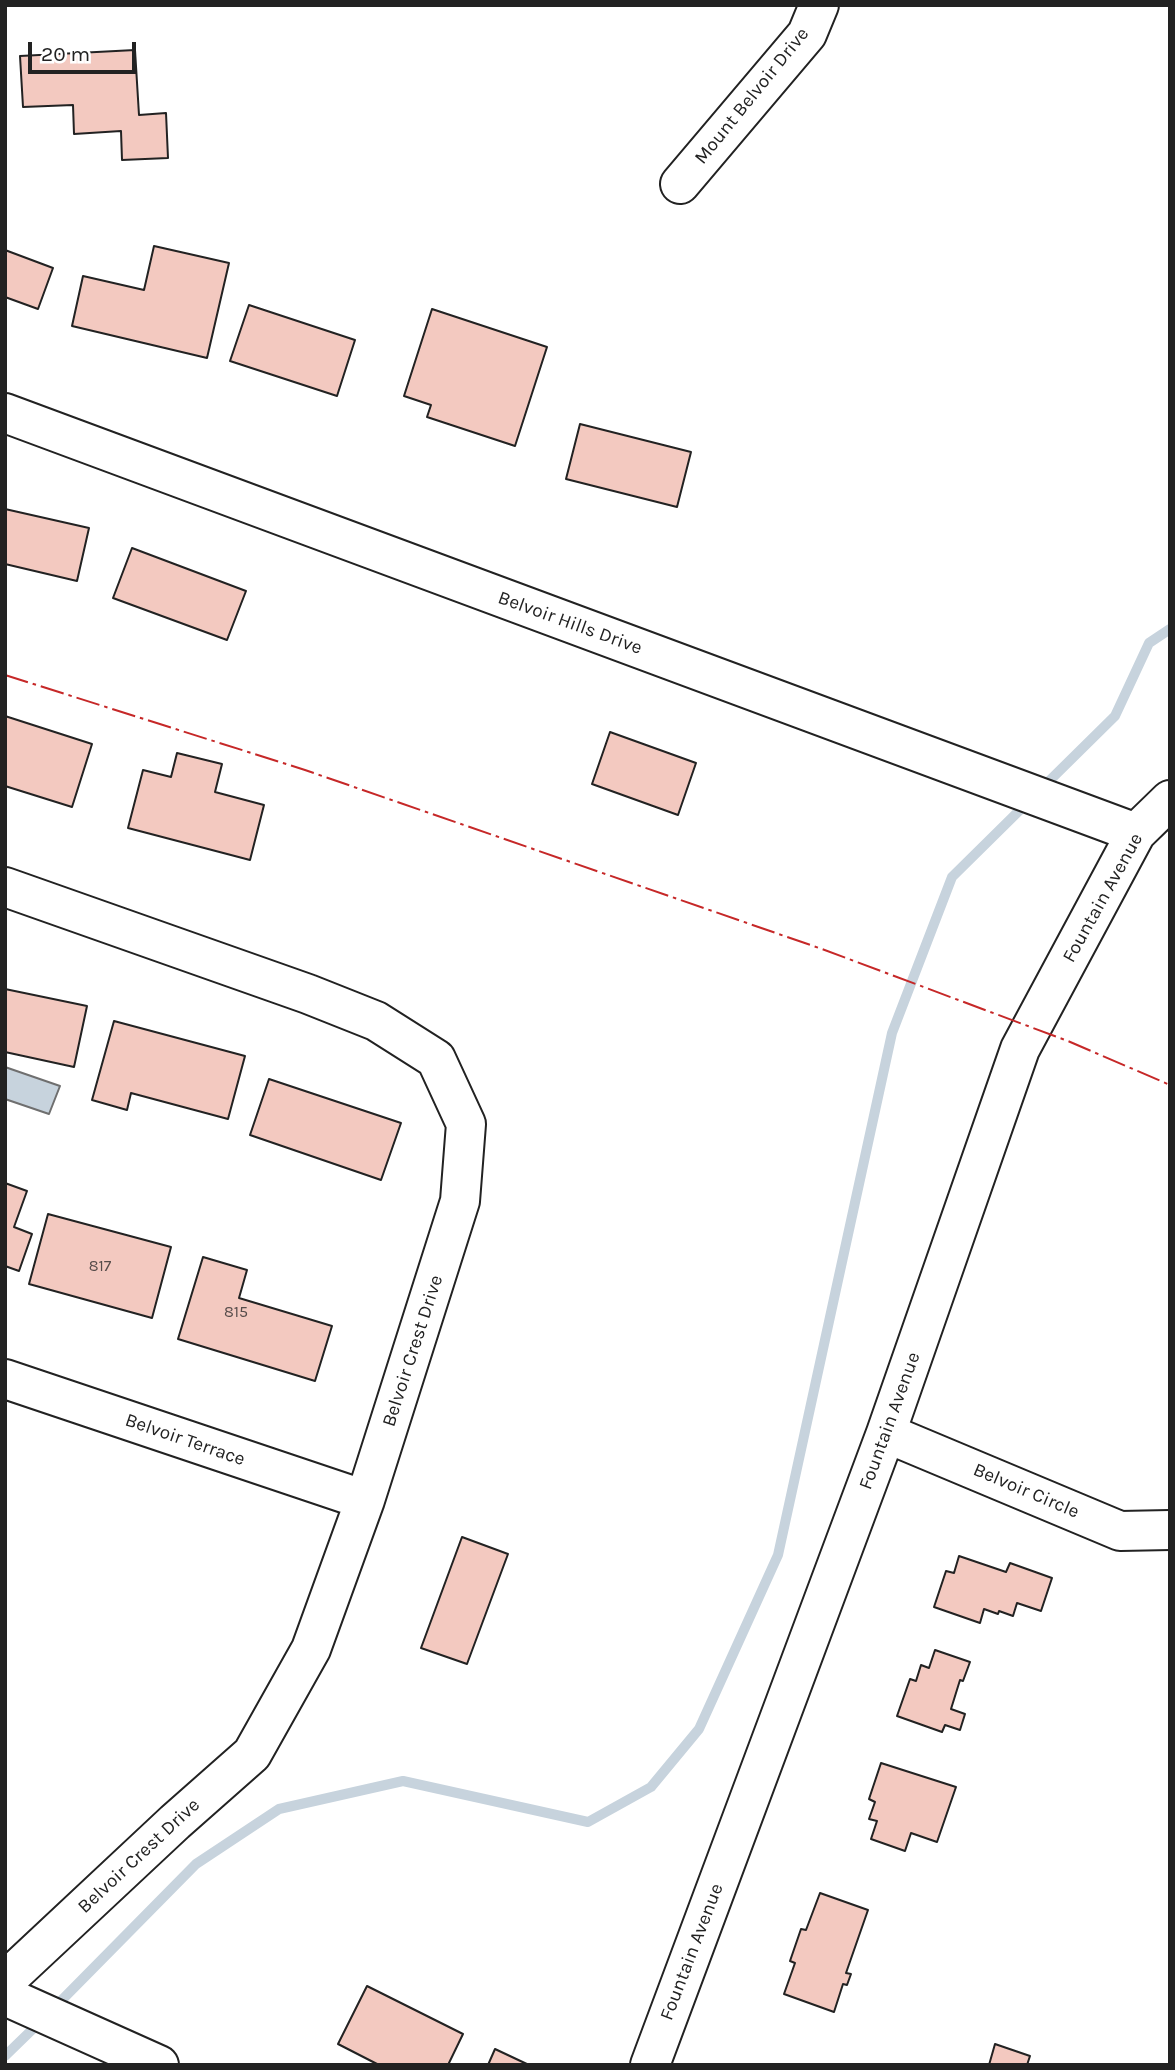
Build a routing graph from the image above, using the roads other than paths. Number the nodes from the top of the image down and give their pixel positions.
1 (819, 5) edge
2 (680, 184) dead end
3 (5, 413) edge
4 (1170, 800) edge
5 (1136, 833) junction
6 (5, 887) edge
7 (5, 1379) edge
8 (886, 1433) junction
9 (365, 1500) junction
10 (1170, 1531) edge
11 (5, 1981) edge
12 (5, 1996) edge
13 (116, 2054) edge
14 (159, 2065) edge
15 (650, 2065) edge

1 - 2 street, Mount Belvoir Drive
3 - 5 street, Belvoir Hills Drive
4 - 5 street, Fountain Avenue
5 - 8 street, Fountain Avenue
6 - 9 street, Belvoir Crest Drive
7 - 9 street, Belvoir Terrace
8 - 10 street, Belvoir Circle
8 - 15 street, Fountain Avenue
9 - 11 street, Belvoir Crest Drive
12 - 13 street
13 - 14 street

